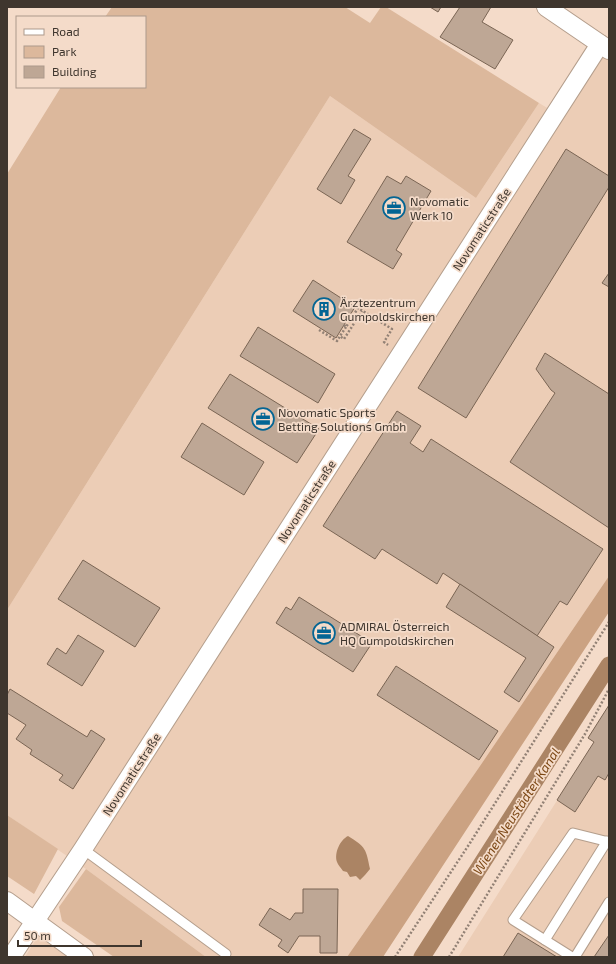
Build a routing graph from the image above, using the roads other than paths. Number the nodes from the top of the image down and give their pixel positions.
1 (546, 7) edge
2 (604, 47) edge
3 (608, 842) edge
4 (83, 849) junction
5 (7, 901) edge
6 (609, 902) edge
7 (34, 921) junction
8 (545, 940) junction
9 (226, 954) dead end
10 (11, 957) edge
11 (84, 957) edge
12 (574, 957) edge

1 - 2 street
2 - 4 street, Novomaticstraße
3 - 8 lane
3 - 8 lane
4 - 7 street, Novomaticstraße
4 - 9 lane
5 - 7 street
6 - 12 lane
7 - 10 street, Novomaticstraße
7 - 11 street
8 - 12 lane

